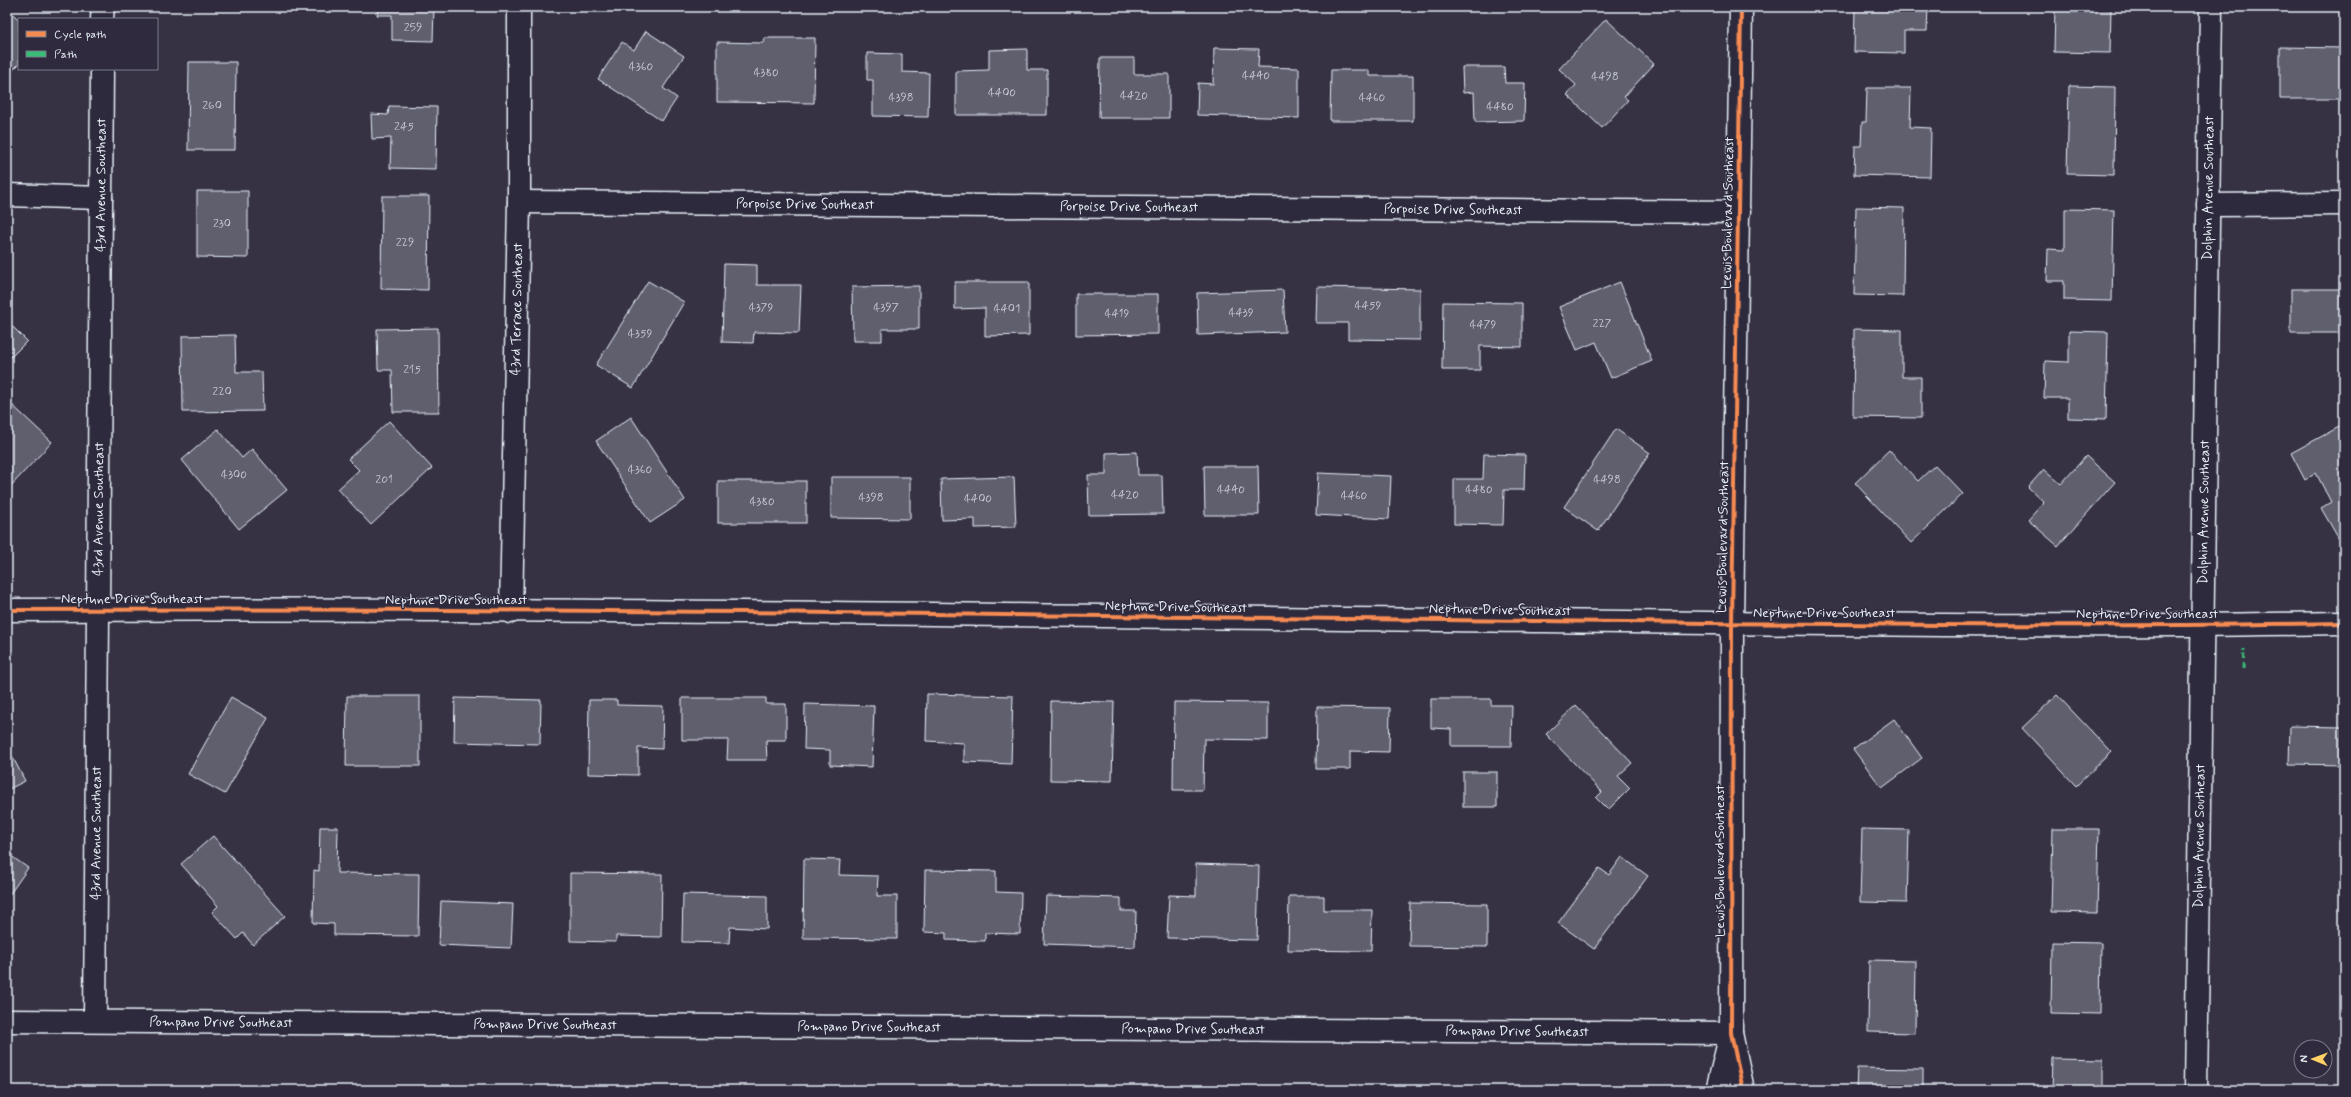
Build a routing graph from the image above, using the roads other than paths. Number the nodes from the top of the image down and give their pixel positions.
1 (103, 7) edge
2 (519, 7) edge
3 (1741, 7) edge
4 (2211, 7) edge
5 (102, 18) edge
6 (102, 70) edge
7 (7, 195) edge
8 (101, 198) junction
9 (519, 202) junction
10 (2344, 204) edge
11 (2208, 205) junction
12 (1739, 212) junction
13 (7, 610) edge
14 (99, 610) junction
15 (511, 612) junction
16 (1732, 623) junction
17 (2344, 623) edge
18 (2202, 625) junction
19 (7, 1021) edge
20 (95, 1021) junction
21 (1731, 1033) junction
22 (1717, 1090) edge
23 (1743, 1090) edge
24 (2196, 1090) edge

1 - 5 street
2 - 9 street, 43rd Terrace Southeast
3 - 12 street, Lewis Boulevard Southeast
4 - 11 street, Dolphin Avenue Southeast
6 - 8 street, 43rd Avenue Southeast
7 - 8 street
8 - 14 street, 43rd Avenue Southeast
9 - 12 street, Porpoise Drive Southeast
9 - 15 street, 43rd Terrace Southeast
10 - 11 street
11 - 18 street, Dolphin Avenue Southeast
12 - 16 street, Lewis Boulevard Southeast
13 - 14 street, Neptune Drive Southeast
14 - 15 street, Neptune Drive Southeast
14 - 20 street, 43rd Avenue Southeast
15 - 16 street, Neptune Drive Southeast
16 - 18 street, Neptune Drive Southeast
16 - 21 street, Lewis Boulevard Southeast
17 - 18 street, Neptune Drive Southeast
18 - 24 street, Dolphin Avenue Southeast
19 - 20 street, Pompano Drive Southeast
20 - 21 street, Pompano Drive Southeast
21 - 22 street, Lewis Boulevard Southeast
21 - 23 street, Lewis Boulevard Southeast

